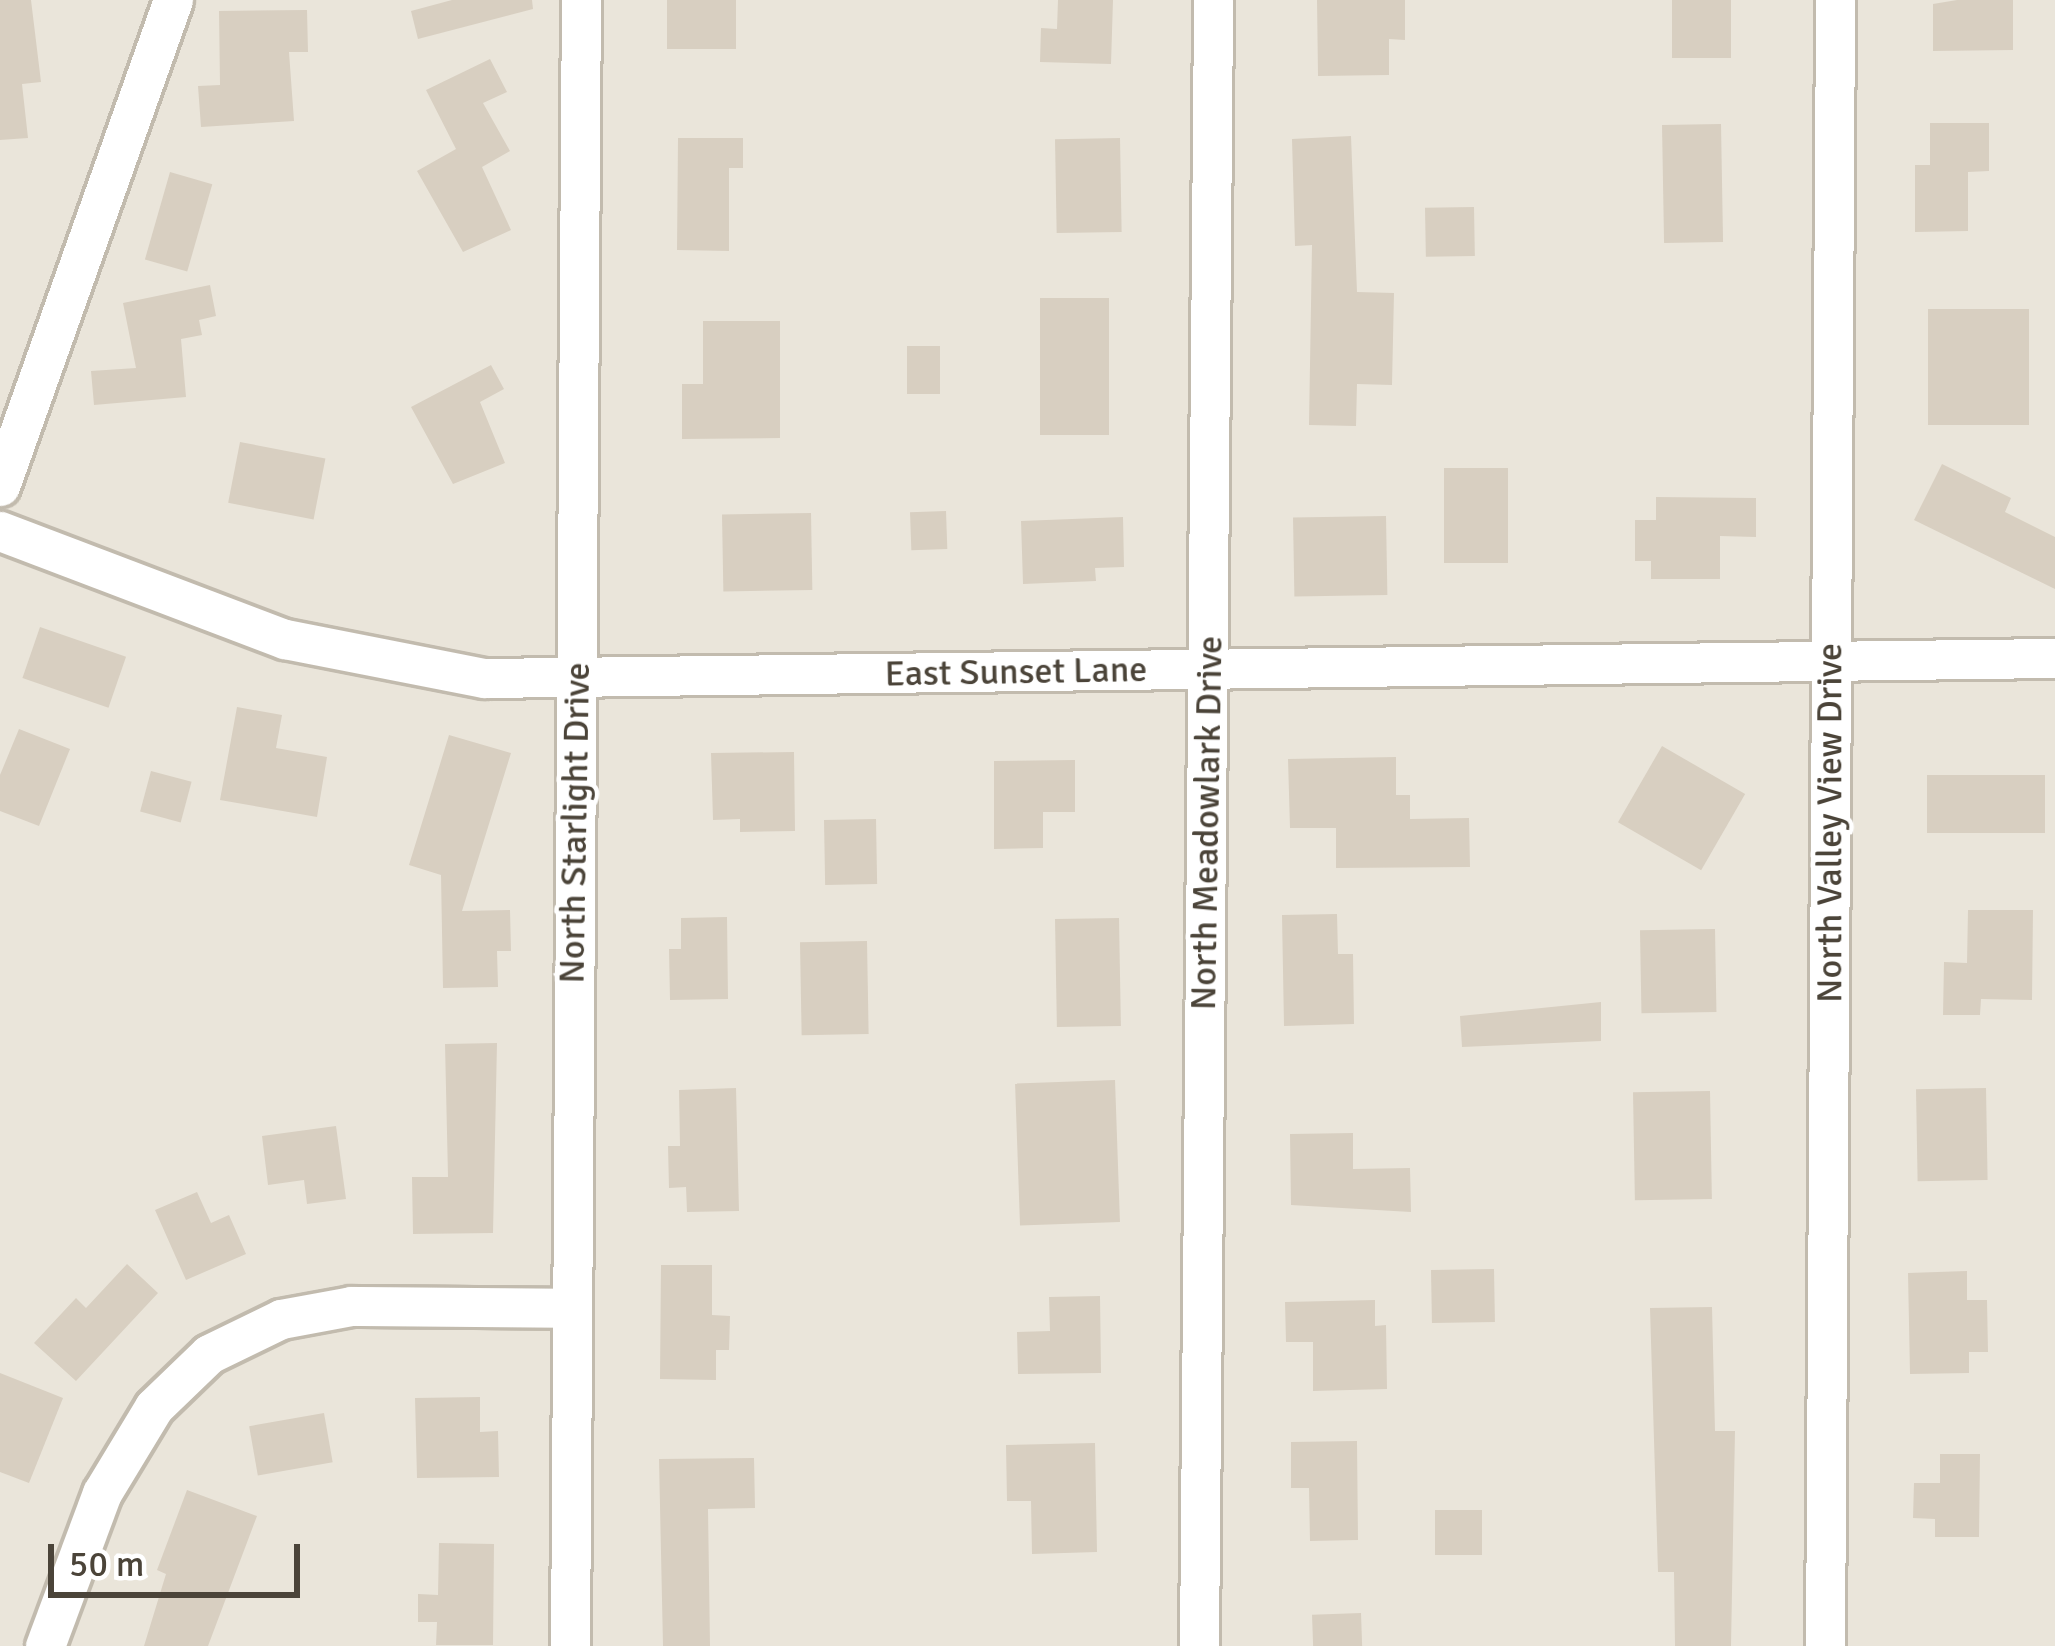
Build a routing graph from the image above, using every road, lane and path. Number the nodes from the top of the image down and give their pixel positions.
1 (173, 0) edge
2 (581, 0) edge
3 (1213, 0) edge
4 (1835, 0) edge
5 (0, 486) edge
6 (0, 531) edge
7 (2055, 658) edge
8 (1831, 660) junction
9 (1209, 669) junction
10 (577, 677) junction
11 (571, 1308) junction
12 (45, 1646) edge
13 (570, 1646) edge
14 (1199, 1646) edge
15 (1826, 1646) edge

1 - 5 street
2 - 10 street, North Starlight Drive
3 - 9 street, North Meadowlark Drive
4 - 8 street, North Valley View Drive
6 - 10 street, East Sunset Lane
7 - 8 street, East Sunset Lane
8 - 9 street, East Sunset Lane
8 - 15 street, North Valley View Drive
9 - 10 street, East Sunset Lane
9 - 14 street, North Meadowlark Drive
10 - 11 street, North Starlight Drive
11 - 12 street
11 - 13 street, North Starlight Drive

